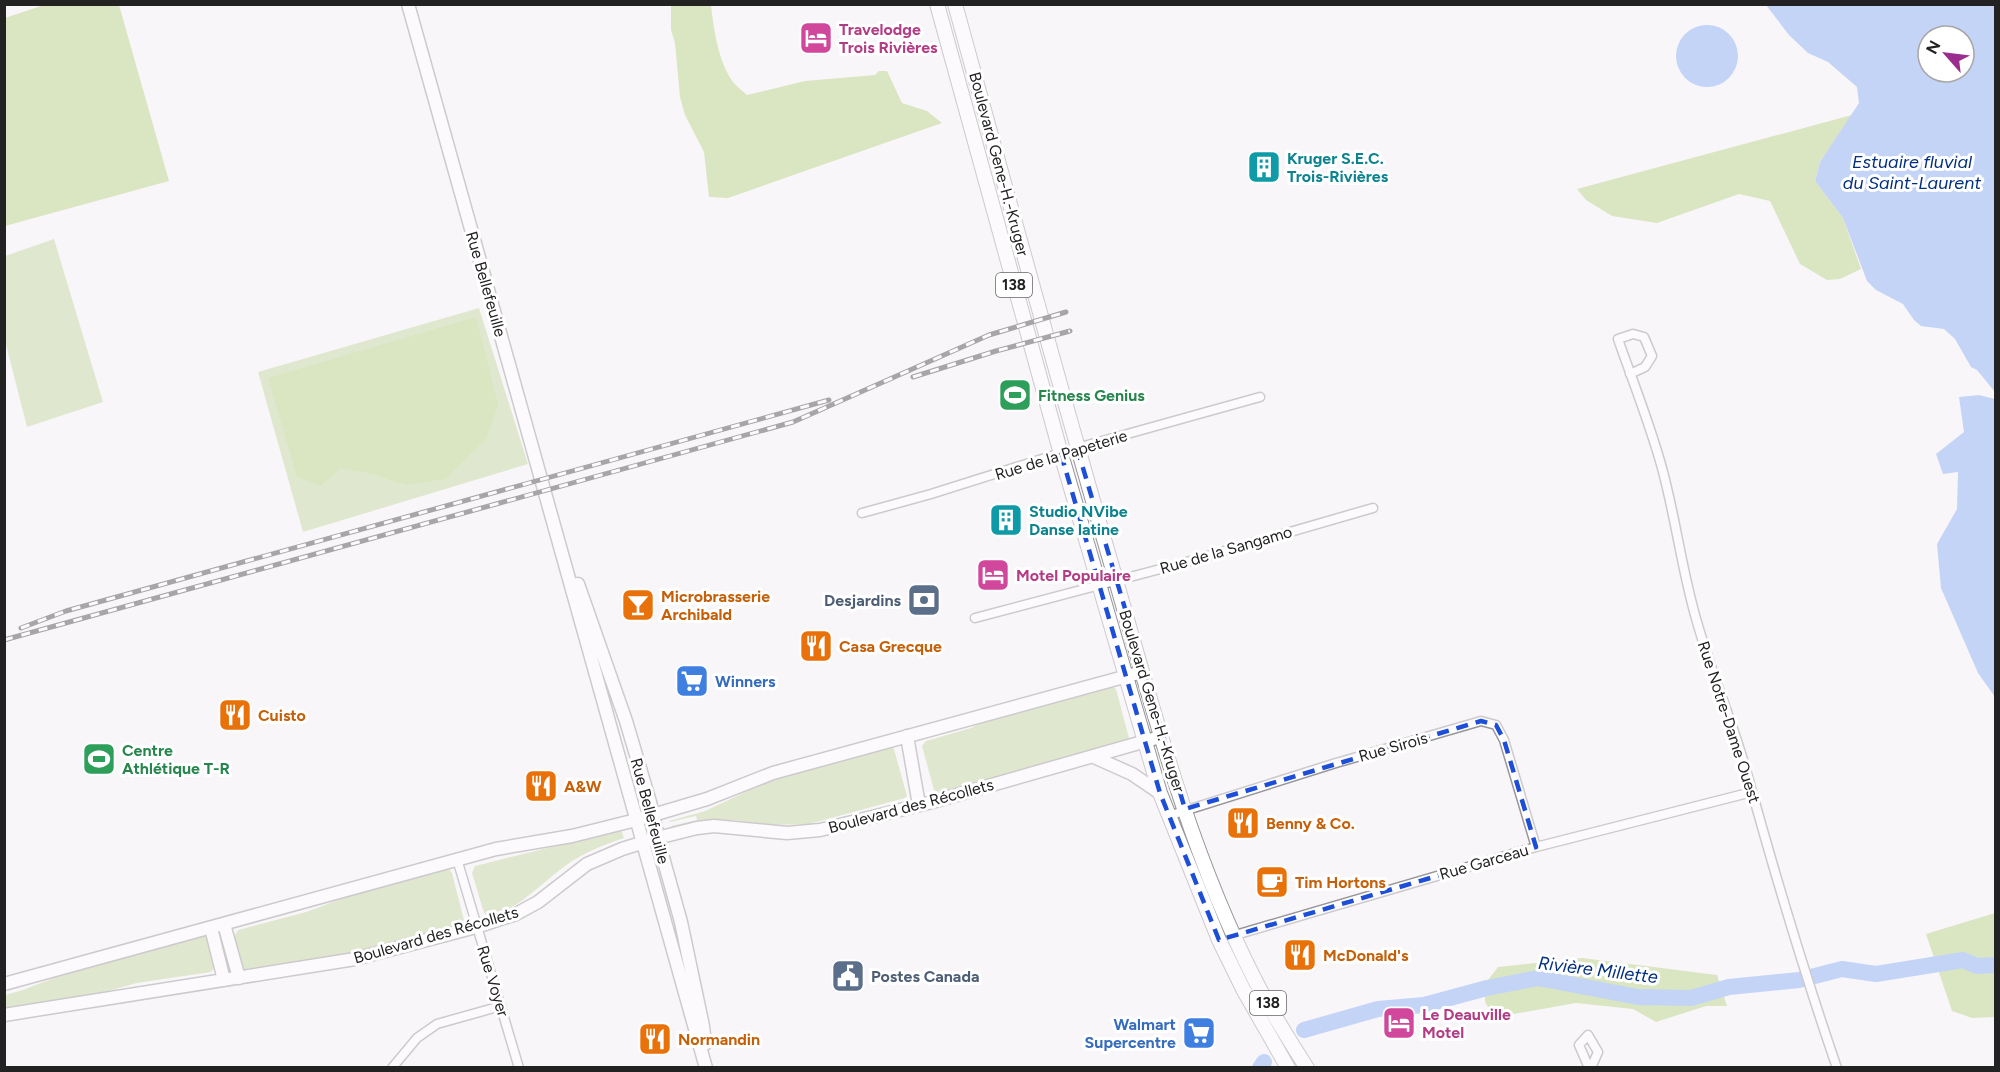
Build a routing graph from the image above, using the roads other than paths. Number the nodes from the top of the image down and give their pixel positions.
1 (408, 4) edge
2 (937, 4) edge
3 (955, 4) edge
4 (1630, 374) junction
5 (1260, 397) dead end
6 (1077, 448) junction
7 (1061, 454) junction
8 (1373, 508) dead end
9 (862, 513) dead end
10 (565, 563) junction
11 (1116, 581) junction
12 (1100, 585) junction
13 (975, 618) dead end
14 (1142, 672) junction
15 (1125, 676) junction
16 (907, 736) junction
17 (1160, 737) junction
18 (1144, 742) junction
19 (1094, 757) junction
20 (1752, 792) junction
21 (1160, 793) junction
22 (919, 805) junction
23 (1185, 810) junction
24 (652, 815) junction
25 (1168, 816) junction
26 (636, 820) junction
27 (657, 838) junction
28 (643, 842) junction
29 (1536, 847) junction
30 (457, 859) junction
31 (224, 924) junction
32 (476, 927) junction
33 (211, 928) junction
34 (1234, 935) junction
35 (1219, 940) junction
36 (239, 978) junction
37 (224, 980) junction
38 (4, 984) edge
39 (501, 1006) junction
40 (4, 1014) edge
41 (392, 1068) edge
42 (519, 1068) edge
43 (706, 1068) edge
44 (1288, 1068) edge
45 (1307, 1068) edge
46 (1837, 1068) edge

1 - 10 main road, Rue Bellefeuille
2 - 7 main road, Boulevard Gene-H.-Kruger / 138
3 - 6 main road, Boulevard Gene-H.-Kruger / 138
4 - 4 street, Rue Notre-Dame Ouest
4 - 20 street, Rue Notre-Dame Ouest
5 - 6 street, Rue de la Papeterie
6 - 7 street, Rue de la Papeterie
6 - 11 main road, Boulevard Gene-H.-Kruger / 138
7 - 9 street, Rue de la Papeterie
7 - 12 main road, Boulevard Gene-H.-Kruger / 138
8 - 11 street, Rue de la Sangamo
10 - 24 main road, Rue Bellefeuille
10 - 26 main road, Rue Bellefeuille
11 - 12 street, Rue de la Sangamo
11 - 14 main road, Boulevard Gene-H.-Kruger / 138
12 - 13 street, Rue de la Sangamo
12 - 15 main road, Boulevard Gene-H.-Kruger / 138
14 - 15 main road
14 - 17 main road, Boulevard Gene-H.-Kruger / 138
15 - 16 main road
15 - 18 main road, Boulevard Gene-H.-Kruger / 138
16 - 22 main road
16 - 24 main road
17 - 18 main road, Boulevard des Récollets
17 - 23 main road, Boulevard Gene-H.-Kruger / 138
18 - 19 main road, Boulevard des Récollets
18 - 21 main road, Boulevard Gene-H.-Kruger / 138
19 - 21 main road
19 - 22 main road, Boulevard des Récollets
20 - 29 street, Rue Garceau
20 - 46 street, Rue Notre-Dame Ouest
21 - 25 main road, Boulevard Gene-H.-Kruger / 138
22 - 27 main road, Boulevard des Récollets
23 - 25 street, Rue Sirois
23 - 29 street, Rue Sirois
23 - 34 main road, Boulevard Gene-H.-Kruger / 138
24 - 26 main road
24 - 27 main road, Rue Bellefeuille
25 - 35 main road, Boulevard Gene-H.-Kruger / 138
26 - 28 main road, Rue Bellefeuille
26 - 30 main road
27 - 28 main road, Boulevard des Récollets
27 - 43 main road, Rue Bellefeuille
28 - 32 main road, Boulevard des Récollets
28 - 43 main road, Rue Bellefeuille
29 - 34 street, Rue Garceau
30 - 31 main road
30 - 32 street, Rue Voyer
31 - 33 main road
31 - 36 main road
32 - 36 main road, Boulevard des Récollets
32 - 39 street, Rue Voyer
33 - 37 main road
33 - 38 main road
34 - 35 street, Rue Garceau
34 - 45 main road, Boulevard Gene-H.-Kruger / 138
35 - 44 main road, Boulevard Gene-H.-Kruger / 138
36 - 37 main road, Boulevard des Récollets
37 - 40 main road, Boulevard des Récollets
39 - 41 street
39 - 42 street, Rue Voyer

